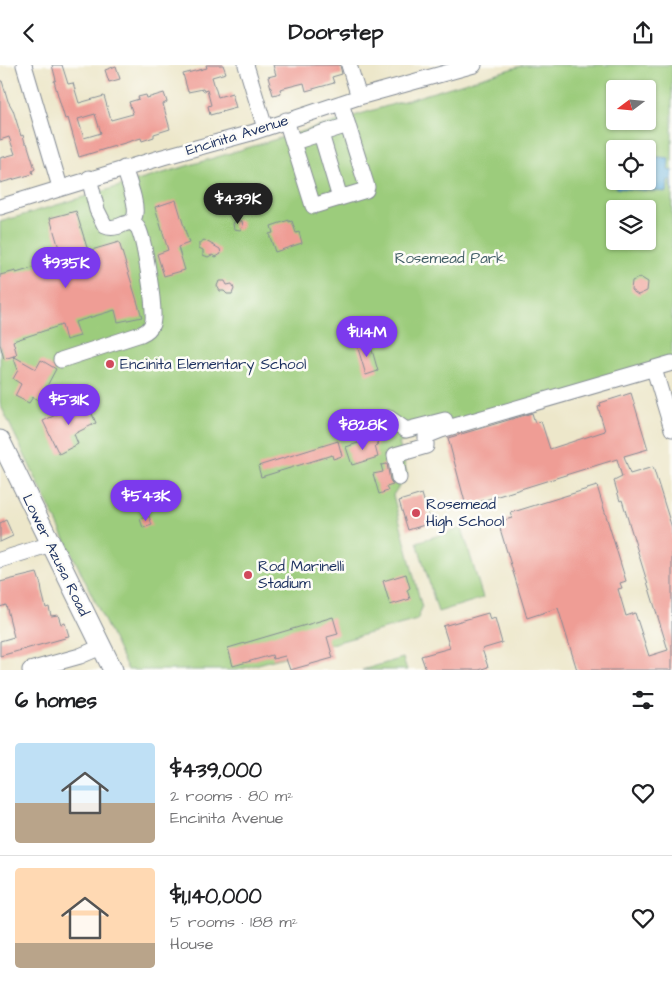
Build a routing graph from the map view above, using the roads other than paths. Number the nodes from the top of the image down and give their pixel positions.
1 (24, 65) edge
2 (246, 65) edge
3 (349, 65) edge
4 (474, 65) edge
5 (359, 97) junction
6 (341, 103) junction
7 (286, 120) junction
8 (348, 125) junction
9 (265, 128) junction
10 (321, 134) junction
11 (294, 142) junction
12 (124, 168) junction
13 (89, 179) junction
14 (60, 187) junction
15 (340, 199) junction
16 (0, 207) edge
17 (131, 222) junction
18 (672, 354) edge
19 (61, 360) dead end
20 (672, 363) edge
21 (654, 369) junction
22 (389, 418) dead end
23 (672, 429) edge
24 (0, 440) edge
25 (400, 478) dead end
26 (51, 544) junction
27 (0, 560) edge
28 (102, 647) junction
29 (30, 670) edge
30 (113, 670) edge

1 - 14 street
2 - 9 street
3 - 5 street
4 - 5 street, Encinita Avenue
5 - 6 street, Encinita Avenue
6 - 7 street, Encinita Avenue
6 - 8 street
7 - 9 street, Encinita Avenue
7 - 11 street
8 - 10 street
8 - 15 street
9 - 12 street, Encinita Avenue
10 - 11 street
10 - 15 street
11 - 15 street
12 - 13 street, Encinita Avenue
12 - 17 street
13 - 14 street, Encinita Avenue
13 - 17 street
14 - 16 street, Encinita Avenue
17 - 19 street
18 - 22 street
20 - 21 street
21 - 23 street
21 - 25 street
24 - 26 main road, Lower Azusa Road
26 - 27 street
26 - 28 main road, Lower Azusa Road
28 - 29 street
28 - 30 main road, Lower Azusa Road

